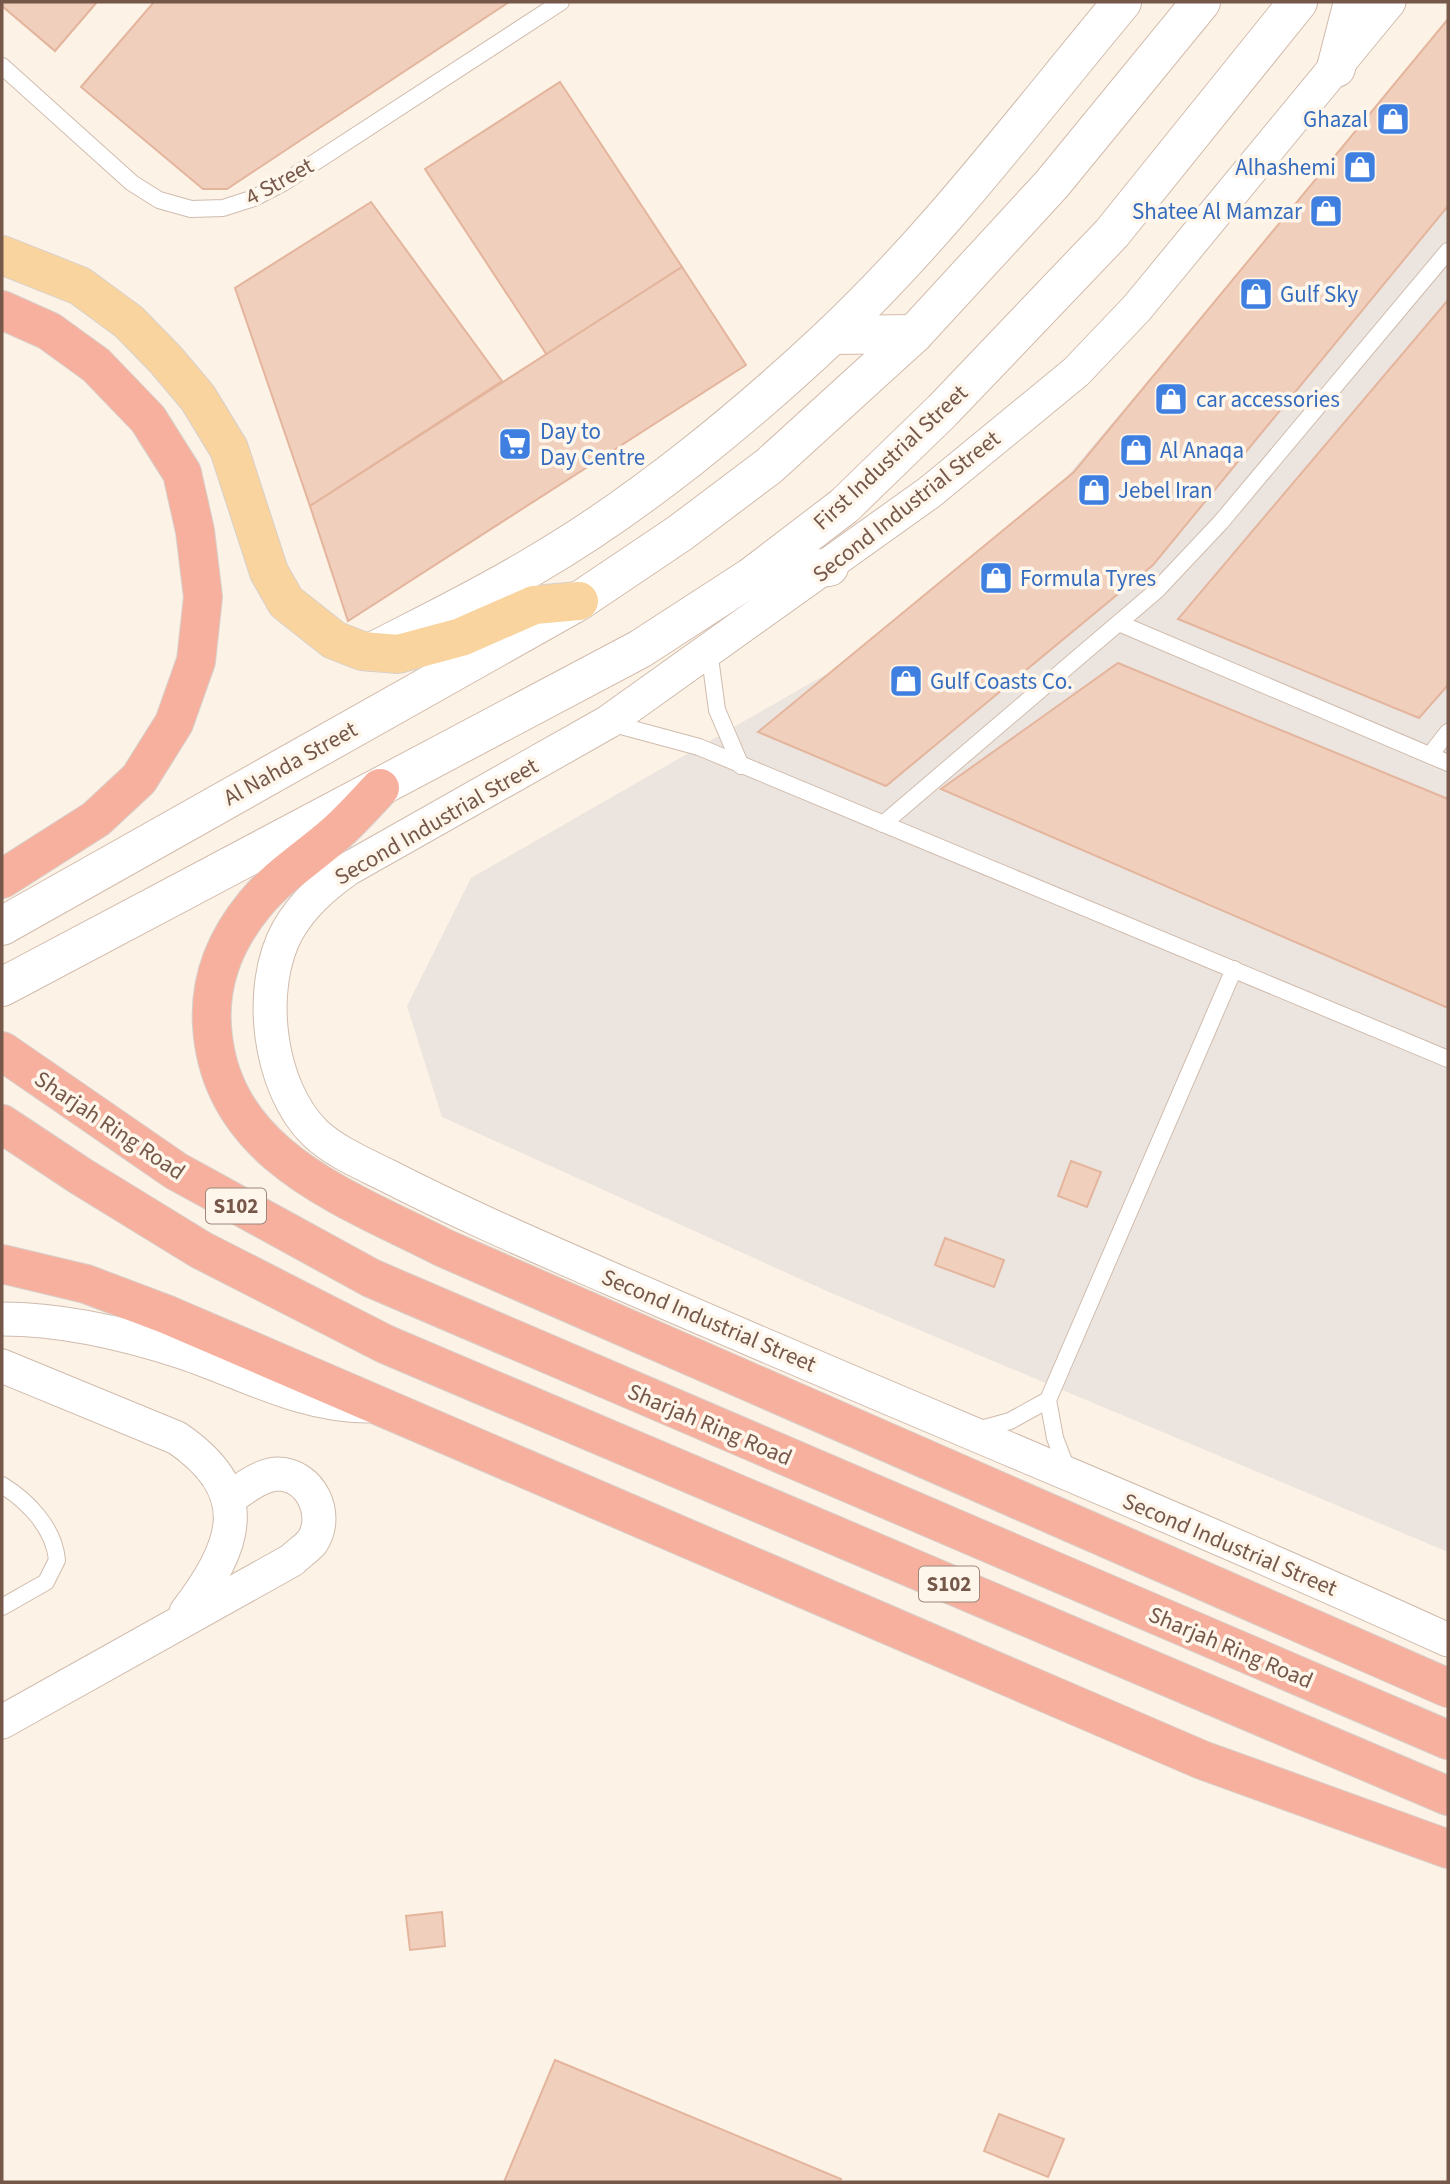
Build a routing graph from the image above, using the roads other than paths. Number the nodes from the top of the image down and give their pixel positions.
1 (561, 2) edge
2 (1122, 2) edge
3 (1298, 2) edge
4 (1353, 2) edge
5 (1389, 2) edge
6 (1194, 7) edge
7 (2, 66) edge
8 (1336, 68) junction
9 (1448, 251) edge
10 (2, 255) edge
11 (2, 310) edge
12 (915, 334) junction
13 (832, 335) junction
14 (829, 567) junction
15 (751, 577) junction
16 (579, 601) junction
17 (1121, 624) junction
18 (709, 650) junction
19 (372, 652) junction
20 (608, 722) junction
21 (1448, 732) edge
22 (1430, 755) junction
23 (1448, 762) edge
24 (741, 766) junction
25 (380, 788) junction
26 (883, 824) junction
27 (2, 879) edge
28 (2, 926) edge
29 (1234, 969) junction
30 (2, 987) edge
31 (2, 1051) edge
32 (1448, 1059) edge
33 (2, 1124) edge
34 (2, 1264) edge
35 (2, 1319) edge
36 (2, 1366) edge
37 (1048, 1400) junction
38 (375, 1406) junction
39 (968, 1431) junction
40 (1069, 1474) junction
41 (2, 1485) edge
42 (230, 1498) junction
43 (2, 1607) edge
44 (178, 1623) junction
45 (1448, 1640) edge
46 (1448, 1688) edge
47 (2, 1722) edge
48 (1448, 1740) edge
49 (1448, 1796) edge
50 (1448, 1849) edge

1 - 7 lane, 4 Street
2 - 13 main road
3 - 15 main road, First Industrial Street
4 - 8 main road
5 - 8 street, Second Industrial Street
6 - 12 main road
8 - 14 street, Second Industrial Street
9 - 17 lane
10 - 19 main road
11 - 27 highway
12 - 13 main road
12 - 16 main road
13 - 19 main road
14 - 15 main road
14 - 18 street, Second Industrial Street
15 - 25 main road, First Industrial Street
16 - 19 main road
16 - 28 main road, Al Nahda Street
17 - 22 lane
17 - 26 lane
18 - 20 street, Second Industrial Street
18 - 24 lane
20 - 24 lane
20 - 39 street, Second Industrial Street
21 - 22 lane
22 - 23 lane
24 - 26 lane
25 - 30 main road
25 - 46 highway
26 - 29 lane
29 - 32 lane
29 - 37 lane
31 - 48 highway, Sharjah Ring Road / S102
33 - 49 highway, S102
34 - 38 highway
35 - 38 street
36 - 42 street
37 - 39 lane
37 - 40 lane
38 - 50 highway
39 - 40 street, Second Industrial Street
40 - 45 street, Second Industrial Street
41 - 43 lane
42 - 44 street
42 - 44 street
44 - 47 street

